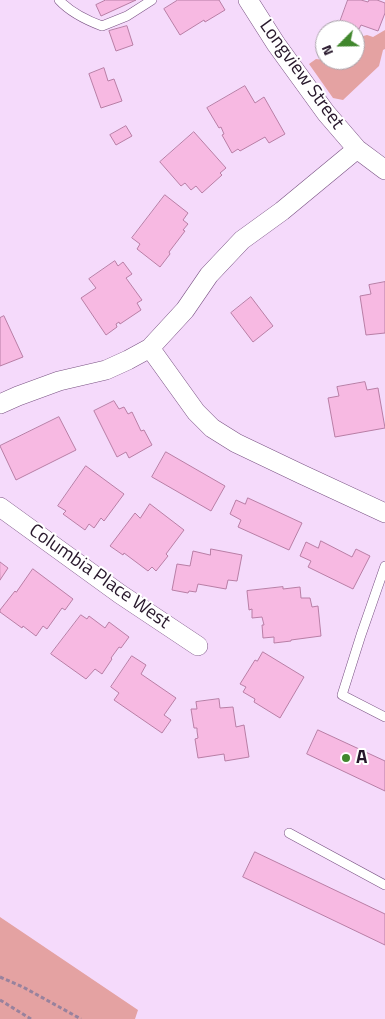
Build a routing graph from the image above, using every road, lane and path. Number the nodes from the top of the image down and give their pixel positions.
1 (59, 0) edge
2 (152, 0) edge
3 (248, 0) edge
4 (357, 149) junction
5 (385, 170) edge
6 (150, 348) junction
7 (0, 404) edge
8 (0, 507) edge
9 (385, 513) edge
10 (385, 566) edge
11 (198, 646) dead end
12 (385, 717) edge
13 (289, 834) dead end
14 (385, 885) edge
15 (0, 977) edge
16 (0, 1000) edge
17 (31, 1019) edge
18 (81, 1019) edge

1 - 2 lane
3 - 4 street, Longview Street
4 - 5 street, Longview Street
4 - 6 street
6 - 7 street
6 - 9 street
8 - 11 street, Columbia Place West
10 - 12 lane
13 - 14 lane
15 - 18 path
16 - 17 path

